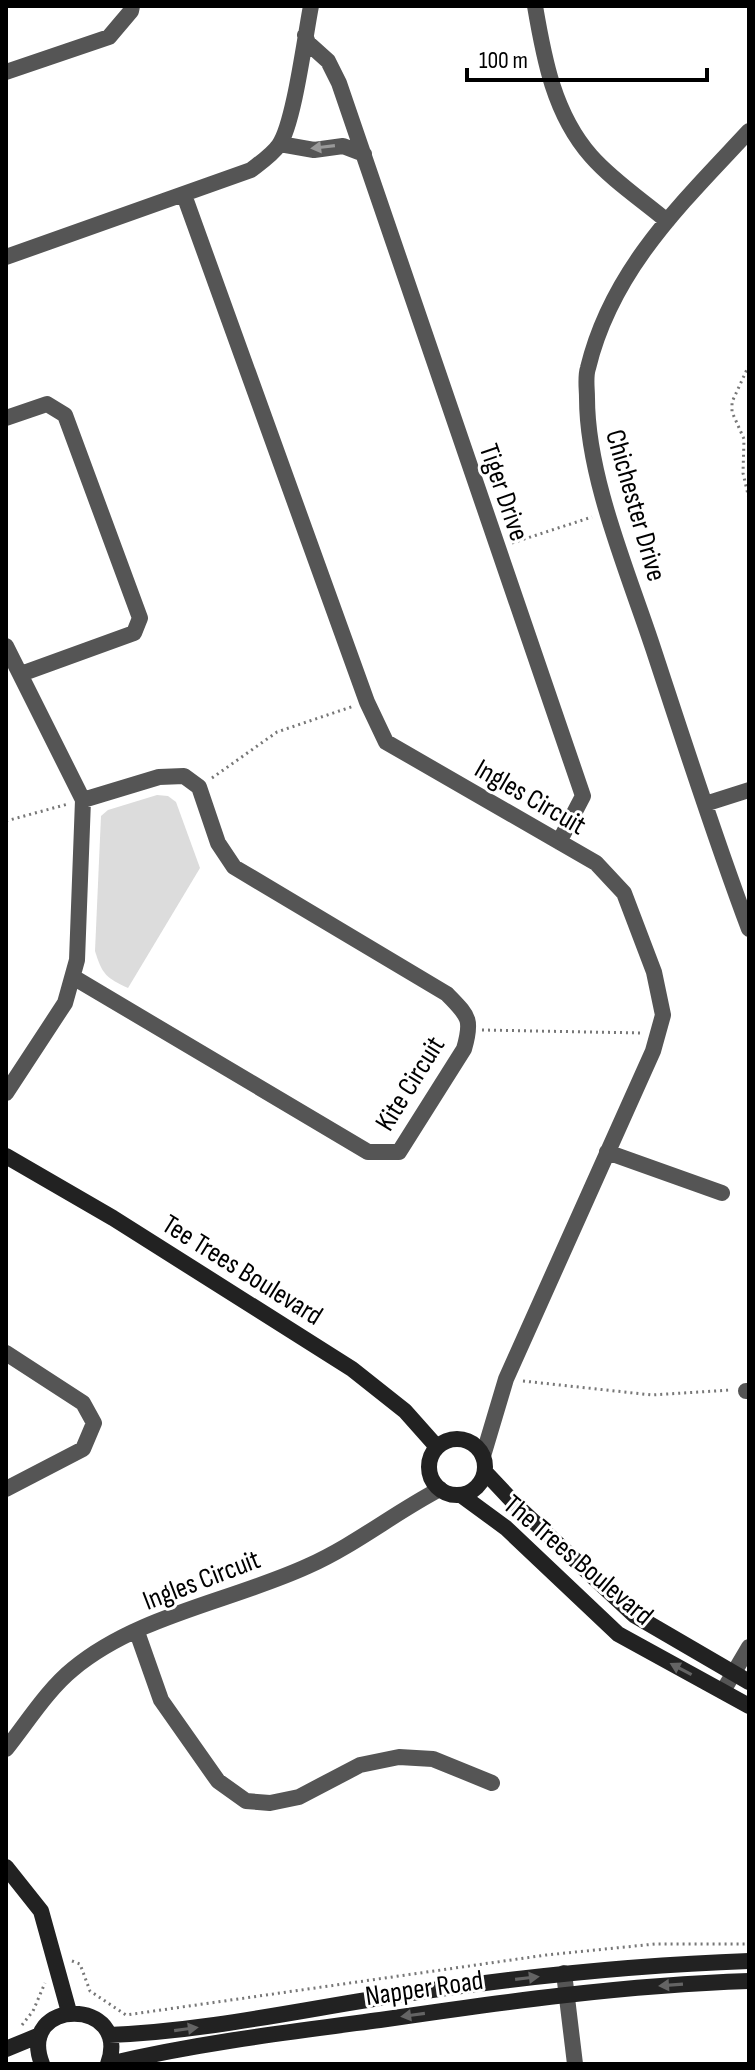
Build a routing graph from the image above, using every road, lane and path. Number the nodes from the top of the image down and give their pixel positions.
1 (132, 6) edge
2 (311, 6) edge
3 (535, 6) edge
4 (305, 35) junction
5 (6, 72) edge
6 (749, 131) edge
7 (280, 144) junction
8 (364, 154) junction
9 (184, 195) junction
10 (667, 221) junction
11 (6, 257) edge
12 (749, 365) edge
13 (6, 418) edge
14 (749, 499) edge
15 (608, 512) junction
16 (497, 548) junction
17 (6, 646) edge
18 (21, 674) junction
19 (367, 702) junction
20 (199, 787) junction
21 (749, 790) edge
22 (83, 800) junction
23 (705, 804) junction
24 (6, 821) edge
25 (559, 842) junction
26 (749, 929) edge
27 (73, 977) junction
28 (470, 1030) junction
29 (658, 1033) junction
30 (6, 1093) edge
31 (607, 1152) junction
32 (6, 1156) edge
33 (722, 1193) dead end
34 (6, 1353) edge
35 (506, 1379) junction
36 (747, 1391) edge
37 (437, 1447) junction
38 (484, 1464) junction
39 (6, 1489) edge
40 (440, 1489) junction
41 (461, 1495) junction
42 (137, 1632) junction
43 (749, 1647) edge
44 (734, 1673) junction
45 (749, 1682) edge
46 (723, 1691) junction
47 (749, 1706) edge
48 (6, 1749) edge
49 (492, 1783) dead end
50 (6, 1867) edge
51 (749, 1944) edge
52 (55, 1956) junction
53 (749, 1961) edge
54 (564, 1973) junction
55 (749, 1981) edge
56 (566, 1997) junction
57 (69, 2012) junction
58 (15, 2033) dead end
59 (40, 2035) junction
60 (109, 2035) junction
61 (6, 2049) edge
62 (42, 2064) edge
63 (108, 2064) edge
64 (575, 2064) edge

1 - 5 street
2 - 4 street
3 - 10 street
4 - 7 street
4 - 8 street, Tiger Drive
6 - 10 street, Chichester Drive
8 -> 7 street
7 - 9 street
8 - 16 street, Tiger Drive
9 - 11 street
9 - 19 street, Ingles Circuit
10 - 15 street, Chichester Drive
12 - 14 path
13 - 18 street
15 - 16 path
15 - 23 street, Chichester Drive
16 - 25 street, Tiger Drive
17 - 18 street
18 - 22 street
19 - 20 path
19 - 25 street, Ingles Circuit
20 - 22 street
20 - 28 street, Kite Circuit
21 - 23 street
22 - 24 path
22 - 27 street
23 - 26 street, Chichester Drive
25 - 29 street, Ingles Circuit
27 - 28 street, Kite Circuit
27 - 30 street
28 - 29 path
29 - 31 street, Ingles Circuit
31 - 33 street
31 - 35 street, Ingles Circuit
32 - 37 street, Tee Trees Boulevard
34 - 39 street
35 - 36 path
35 - 38 street, Ingles Circuit
37 - 38 street
37 - 40 street
38 - 41 street
38 - 44 street, The Trees Boulevard
40 - 41 street
40 - 42 street, Ingles Circuit
46 -> 41 street, The Trees Boulevard
42 - 48 street, Ingles Circuit
42 - 49 street
43 - 44 street
44 - 45 street, The Trees Boulevard
44 - 46 street
46 - 47 street, The Trees Boulevard
50 - 52 street
51 - 52 path
52 - 57 street
52 - 58 path
53 - 54 street, Napper Road
54 - 56 street
60 -> 54 street, Napper Road
55 -> 56 street, Napper Road
56 -> 63 street, Napper Road
56 - 64 street
57 - 59 street
57 - 60 street
59 - 61 street
59 - 62 street
60 - 63 street

